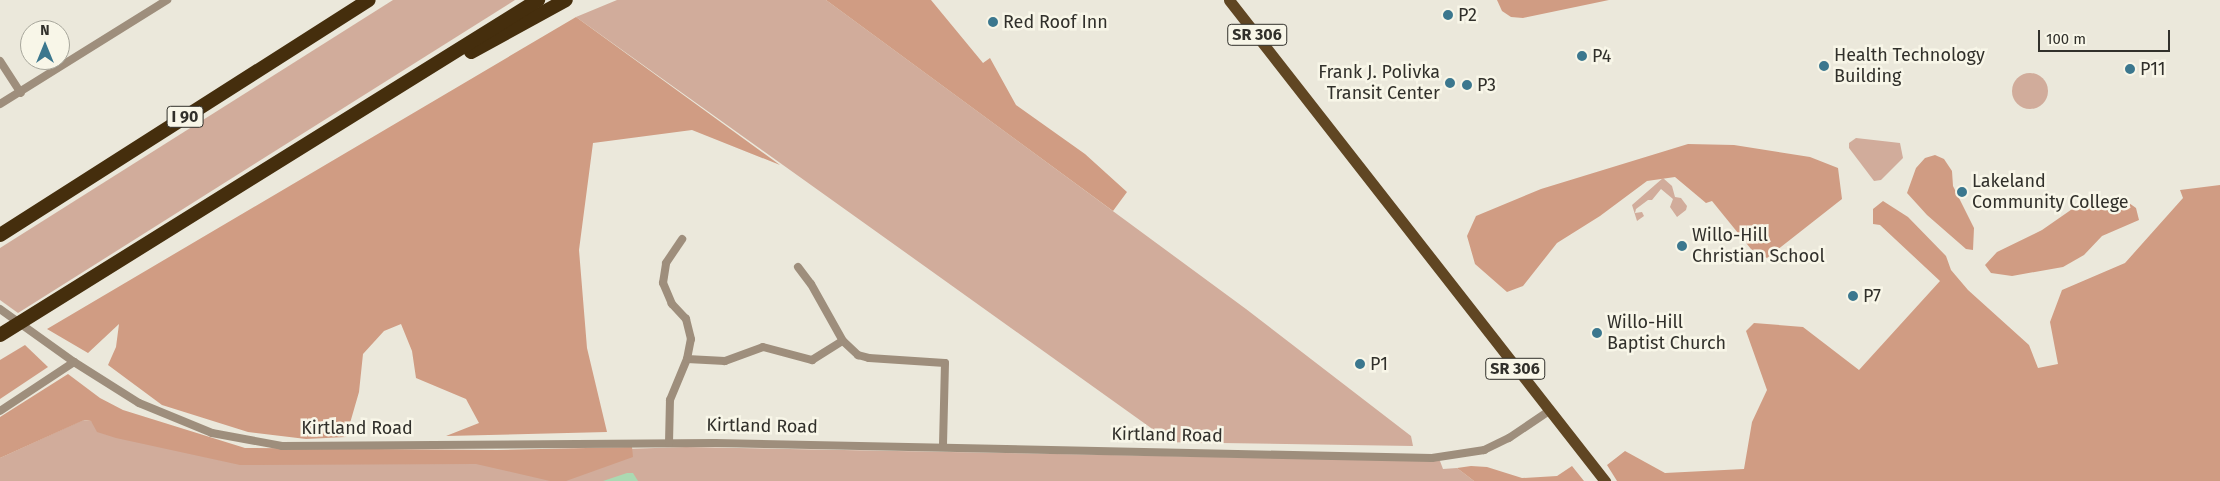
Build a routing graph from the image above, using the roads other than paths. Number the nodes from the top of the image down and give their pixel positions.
1 (167, 0) edge
2 (369, 0) edge
3 (538, 0) edge
4 (566, 0) edge
5 (1229, 0) edge
6 (0, 60) edge
7 (21, 93) junction
8 (0, 104) edge
9 (339, 125) junction
10 (0, 235) edge
11 (682, 239) dead end
12 (798, 267) dead end
13 (0, 309) edge
14 (0, 335) edge
15 (843, 341) junction
16 (687, 359) junction
17 (74, 362) junction
18 (0, 411) edge
19 (1548, 411) junction
20 (669, 443) junction
21 (943, 447) junction
22 (1605, 481) edge

1 - 7 street
2 - 10 highway, I 90
3 - 9 highway
4 - 9 highway
5 - 19 main road, SR 306
6 - 7 street
7 - 8 street
9 - 14 highway
11 - 16 street
12 - 15 street
13 - 17 street, Kirtland Road
15 - 16 street
15 - 21 street
16 - 20 street
17 - 18 street
17 - 20 street, Kirtland Road
19 - 21 street, Kirtland Road
19 - 22 main road, SR 306
20 - 21 street, Kirtland Road

